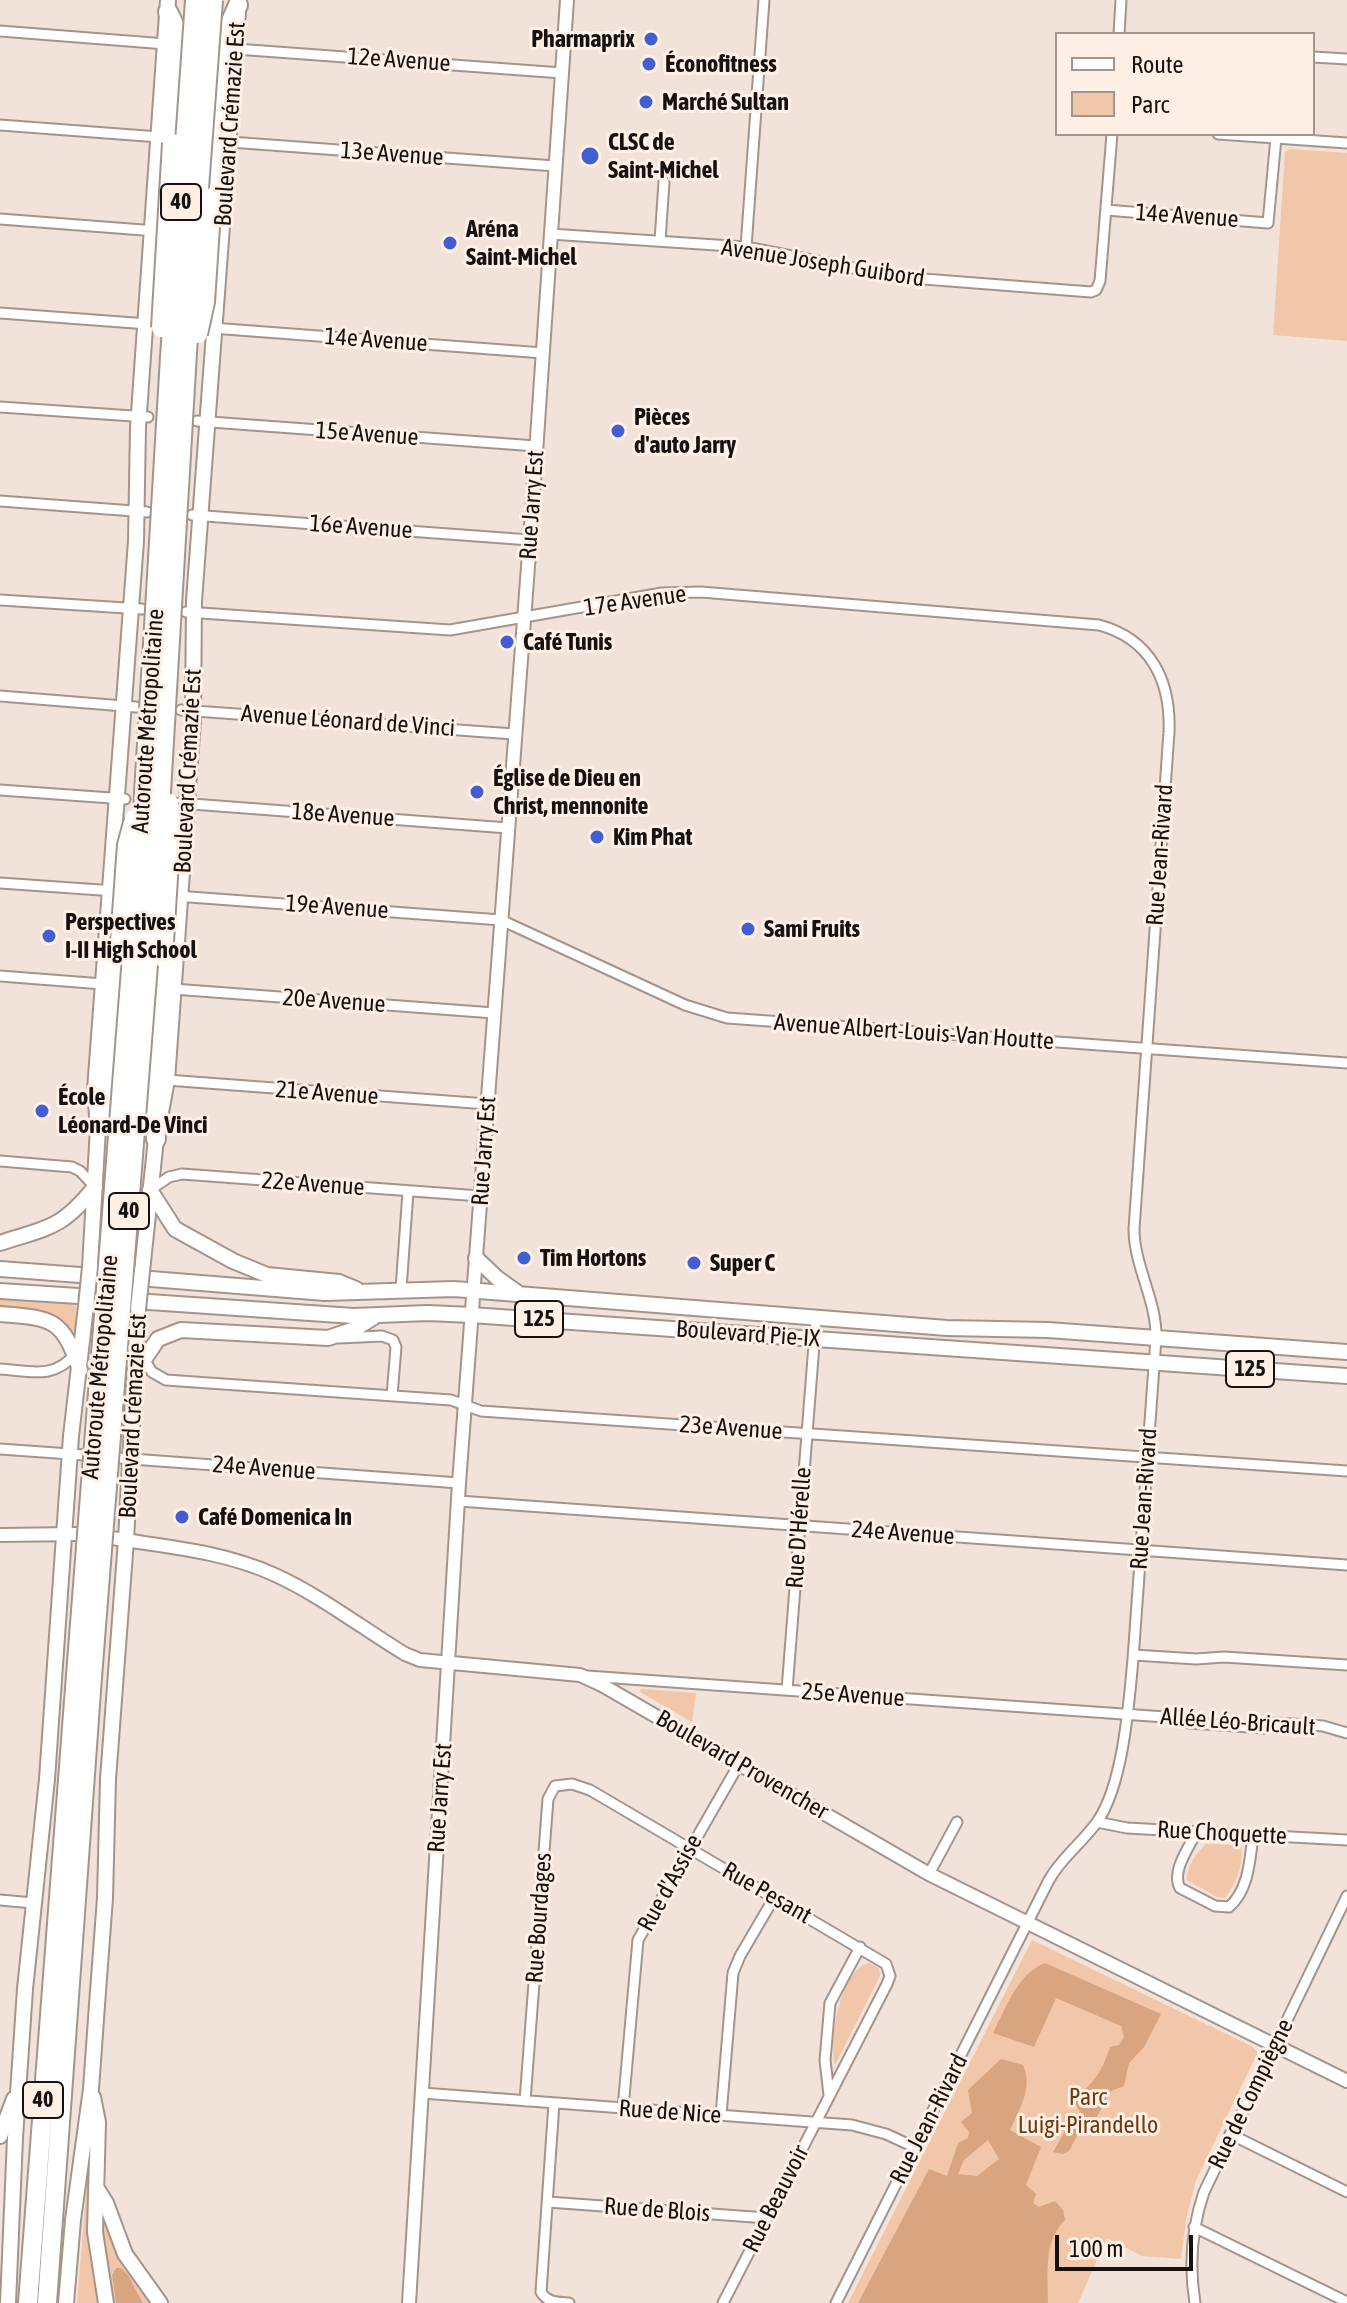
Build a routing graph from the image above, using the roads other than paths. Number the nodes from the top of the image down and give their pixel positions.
1 (195, 0) edge
2 (213, 0) edge
3 (567, 0) edge
4 (764, 0) edge
5 (1121, 0) edge
6 (239, 2) edge
7 (168, 6) edge
8 (0, 31) edge
9 (1119, 32) edge
10 (166, 44) junction
11 (236, 49) junction
12 (1315, 57) edge
13 (1347, 59) edge
14 (562, 73) junction
15 (0, 125) edge
16 (1112, 136) edge
17 (1247, 136) edge
18 (1276, 138) junction
19 (165, 140) junction
20 (230, 142) junction
21 (1347, 143) edge
22 (555, 166) junction
23 (664, 182) dead end
24 (1106, 210) junction
25 (0, 219) edge
26 (156, 230) junction
27 (550, 234) junction
28 (660, 241) junction
29 (746, 247) junction
30 (0, 313) edge
31 (150, 324) junction
32 (212, 328) junction
33 (543, 353) junction
34 (176, 402) junction
35 (0, 407) edge
36 (143, 418) junction
37 (202, 422) junction
38 (536, 446) junction
39 (0, 501) edge
40 (142, 511) junction
41 (196, 515) junction
42 (530, 540) junction
43 (0, 600) edge
44 (137, 608) junction
45 (190, 612) junction
46 (523, 619) junction
47 (1129, 638) joint
48 (0, 696) edge
49 (130, 706) junction
50 (187, 710) junction
51 (514, 734) junction
52 (165, 745) junction
53 (146, 774) junction
54 (0, 790) edge
55 (121, 799) junction
56 (183, 803) junction
57 (508, 828) junction
58 (0, 883) edge
59 (114, 891) junction
60 (176, 896) junction
61 (501, 920) junction
62 (0, 976) edge
63 (103, 984) junction
64 (173, 989) junction
65 (494, 1013) junction
66 (1146, 1048) junction
67 (1347, 1063) edge
68 (167, 1080) junction
69 (487, 1104) junction
70 (98, 1128) junction
71 (156, 1139) junction
72 (0, 1161) edge
73 (95, 1187) junction
74 (150, 1190) junction
75 (408, 1192) junction
76 (480, 1196) junction
77 (0, 1243) edge
78 (476, 1258) junction
79 (0, 1269) edge
80 (85, 1271) junction
81 (146, 1275) junction
82 (401, 1289) junction
83 (0, 1291) edge
84 (360, 1291) junction
85 (473, 1291) junction
86 (519, 1293) junction
87 (82, 1301) junction
88 (144, 1306) junction
89 (0, 1314) edge
90 (471, 1315) junction
91 (374, 1316) junction
92 (816, 1319) junction
93 (328, 1338) junction
94 (814, 1338) junction
95 (1156, 1338) junction
96 (136, 1344) junction
97 (79, 1349) junction
98 (1347, 1352) edge
99 (144, 1358) junction
100 (1153, 1362) junction
101 (0, 1369) edge
102 (135, 1373) junction
103 (1347, 1376) edge
104 (392, 1396) junction
105 (465, 1404) junction
106 (807, 1433) junction
107 (0, 1449) edge
108 (77, 1454) junction
109 (124, 1458) junction
110 (1147, 1458) junction
111 (1347, 1471) edge
112 (459, 1483) junction
113 (459, 1501) junction
114 (799, 1525) junction
115 (71, 1534) junction
116 (0, 1535) edge
117 (119, 1539) junction
118 (1140, 1550) junction
119 (1347, 1565) edge
120 (1134, 1655) junction
121 (449, 1664) junction
122 (1347, 1665) edge
123 (580, 1675) junction
124 (84, 1676) junction
125 (787, 1690) junction
126 (1127, 1715) junction
127 (1347, 1733) edge
128 (739, 1764) junction
129 (601, 1796) joint
130 (957, 1822) dead end
131 (1097, 1822) junction
132 (1196, 1833) junction
133 (1253, 1835) junction
134 (1347, 1840) edge
135 (689, 1847) junction
136 (929, 1874) junction
137 (1347, 1896) edge
138 (774, 1898) junction
139 (0, 1900) edge
140 (33, 1903) junction
141 (1027, 1923) junction
142 (860, 1947) junction
143 (889, 1969) joint
144 (1274, 2045) junction
145 (1347, 2081) edge
146 (91, 2089) junction
147 (17, 2092) junction
148 (422, 2093) junction
149 (829, 2095) junction
150 (525, 2101) junction
151 (554, 2103) junction
152 (623, 2108) junction
153 (721, 2115) junction
154 (815, 2122) junction
155 (1230, 2134) junction
156 (0, 2136) edge
157 (914, 2147) junction
158 (96, 2186) junction
159 (1347, 2192) edge
160 (548, 2202) junction
161 (767, 2218) junction
162 (1194, 2227) junction
163 (1330, 2299) edge
164 (1347, 2302) edge
165 (8, 2303) edge
166 (28, 2303) edge
167 (47, 2303) edge
168 (66, 2303) edge
169 (106, 2303) edge
170 (160, 2303) edge
171 (409, 2303) edge
172 (569, 2303) edge
173 (723, 2303) edge
174 (836, 2303) edge
175 (1195, 2303) edge

1 - 34 highway, Autoroute Métropolitaine / 40, bridge
2 - 34 highway, Autoroute Métropolitaine / 40, bridge
3 - 14 street, Rue Jarry Est
4 - 29 street
5 - 9 street
6 - 11 main road, Boulevard Crémazie Est
6 - 34 highway, bridge
7 - 10 main road
7 - 19 highway
8 - 10 street
10 - 19 main road
11 - 14 street, 12e Avenue
11 - 20 main road, Boulevard Crémazie Est
12 - 13 street
14 - 22 street, Rue Jarry Est
15 - 19 street
16 - 24 street
17 - 18 street
18 - 21 street
18 - 24 street, 14e Avenue
19 - 26 main road
19 - 34 highway, bridge
20 - 22 street, 13e Avenue
20 - 32 main road, Boulevard Crémazie Est
22 - 27 street, Rue Jarry Est
23 - 28 street
24 - 29 street, Avenue Joseph Guibord
25 - 26 street
26 - 31 main road
27 - 28 street, Avenue Joseph Guibord
27 - 33 street, Rue Jarry Est
28 - 29 street, Avenue Joseph Guibord
30 - 31 street
31 - 36 main road
32 - 33 street, 14e Avenue
32 - 37 main road, Boulevard Crémazie Est
33 - 38 street, Rue Jarry Est
34 - 52 highway, Autoroute Métropolitaine / 40, bridge
34 - 53 highway, Autoroute Métropolitaine / 40, bridge
35 - 36 street
36 - 40 main road
37 - 38 street, 15e Avenue
37 - 41 main road, Boulevard Crémazie Est
38 - 42 street, Rue Jarry Est
39 - 40 street
40 - 44 main road
41 - 42 street, 16e Avenue
41 - 45 main road, Boulevard Crémazie Est
42 - 46 street, Rue Jarry Est
43 - 44 street
44 - 49 main road
45 - 46 street, 17e Avenue
45 - 50 main road, Boulevard Crémazie Est
46 - 47 street, 17e Avenue
46 - 51 street, Rue Jarry Est
47 - 66 street, Rue Jean-Rivard
48 - 49 street
49 - 55 main road
50 - 51 street, Avenue Léonard de Vinci
50 - 56 main road, Boulevard Crémazie Est
51 - 57 street, Rue Jarry Est
52 - 71 highway, bridge
52 - 124 highway, Autoroute Métropolitaine / 40, bridge
53 - 70 highway, bridge
53 - 124 highway, Autoroute Métropolitaine / 40, bridge
54 - 55 street
55 - 59 main road
56 - 57 street, 18e Avenue
56 - 60 main road, Boulevard Crémazie Est
57 - 61 street, Rue Jarry Est
58 - 59 street
59 - 63 main road
60 - 61 street, 19e Avenue
60 - 64 main road, Boulevard Crémazie Est
61 - 65 street, Rue Jarry Est
61 - 66 street, Avenue Albert-Louis-Van Houtte
62 - 63 street
63 - 70 main road
64 - 65 street, 20e Avenue
64 - 68 main road, Boulevard Crémazie Est
65 - 69 street, Rue Jarry Est
66 - 67 street, Avenue Albert-Louis-Van Houtte
66 - 95 street, Rue Jean-Rivard
68 - 69 street, 21e Avenue
68 - 71 main road, Boulevard Crémazie Est
69 - 76 street, Rue Jarry Est
70 - 73 main road
71 - 74 main road, Boulevard Crémazie Est
72 - 73 street
73 - 77 main road
73 - 80 main road
74 - 75 street, 22e Avenue
74 - 81 main road, Boulevard Crémazie Est
74 - 84 main road
75 - 76 street, 22e Avenue
75 - 82 street
76 - 78 street, Rue Jarry Est
78 - 85 street, Rue Jarry Est
78 - 86 main road
79 - 80 main road
80 - 87 main road, bridge
81 - 84 main road, Boulevard Pie-IX / 125
81 - 88 main road, Boulevard Crémazie Est, bridge
82 - 84 main road, Boulevard Pie-IX / 125
82 - 85 main road, Boulevard Pie-IX / 125
83 - 87 main road
85 - 86 main road, Boulevard Pie-IX / 125
85 - 90 street, Rue Jarry Est
86 - 92 main road, Boulevard Pie-IX / 125
87 - 97 main road
88 - 91 main road, Boulevard Pie-IX / 125
88 - 96 main road, Boulevard Crémazie Est
89 - 97 main road
90 - 91 main road, Boulevard Pie-IX / 125
90 - 94 main road, Boulevard Pie-IX / 125
90 - 105 street, Rue Jarry Est
91 - 93 main road
92 - 94 street, Rue D'Hérelle
92 - 95 main road, Boulevard Pie-IX / 125
93 - 99 main road
93 - 104 street
94 - 100 main road, Boulevard Pie-IX / 125
94 - 106 street, Rue D'Hérelle
95 - 98 main road, Boulevard Pie-IX / 125
95 - 100 street, Rue Jean-Rivard
96 - 99 street, 23e Avenue
96 - 102 main road, Boulevard Crémazie Est
97 - 101 street
97 - 108 main road
99 - 102 main road
99 - 104 street, 23e Avenue
100 - 103 main road, Boulevard Pie-IX / 125
100 - 110 street, Rue Jean-Rivard
102 - 109 main road, Boulevard Crémazie Est
104 - 105 street, 23e Avenue
105 - 106 street, 23e Avenue
105 - 112 street, Rue Jarry Est
106 - 110 street, 23e Avenue
106 - 114 street, Rue D'Hérelle
107 - 108 street
108 - 115 main road
109 - 112 street, 24e Avenue
109 - 117 main road, Boulevard Crémazie Est
110 - 111 street, 23e Avenue
110 - 118 street, Rue Jean-Rivard
112 - 113 street, Rue Jarry Est
113 - 114 street, 24e Avenue
113 - 121 street, Rue Jarry Est
114 - 118 street, 24e Avenue
114 - 125 street, Rue D'Hérelle
115 - 116 street
115 - 140 main road
117 - 121 street, Boulevard Provencher
117 - 146 main road, Boulevard Crémazie Est
118 - 119 street, 24e Avenue
118 - 120 street, Rue Jean-Rivard
120 - 122 street
120 - 126 street, Rue Jean-Rivard
121 - 123 street, Boulevard Provencher
121 - 148 street, Rue Jarry Est
123 - 125 street, 25e Avenue
123 - 128 street, Boulevard Provencher
124 - 166 highway, Autoroute Métropolitaine / 40
124 - 167 highway, Autoroute Métropolitaine / 40
125 - 126 street, 25e Avenue
126 - 127 street, Allée Léo-Bricault
126 - 131 street, Rue Jean-Rivard
128 - 135 street, Rue d'Assise
128 - 136 street, Boulevard Provencher
129 - 135 street, Rue Pesant
129 - 150 street, Rue Bourdages
130 - 136 street
131 - 132 street, Rue Choquette
131 - 141 street, Rue Jean-Rivard
132 - 133 street, Rue Choquette
132 - 133 street
133 - 134 street, Rue Choquette
135 - 138 street, Rue Pesant
135 - 152 street, Rue d'Assise
136 - 141 street, Boulevard Provencher
137 - 144 street, Rue de Compiègne
138 - 142 street, Rue Pesant
138 - 153 street
139 - 140 street
140 - 147 main road
141 - 144 street, Boulevard Provencher
141 - 157 street, Rue Jean-Rivard
142 - 143 street, Rue Pesant
142 - 149 street
143 - 149 street, Rue Beauvoir
144 - 145 street, Boulevard Provencher
144 - 155 street, Rue de Compiègne
146 - 158 main road
146 - 168 main road
147 - 156 main road
147 - 165 main road
148 - 150 street, Rue de Nice
148 - 171 street, Rue Jarry Est
149 - 154 street, Rue Beauvoir
150 - 151 street, Rue de Nice
151 - 152 street, Rue de Nice
151 - 160 street
152 - 153 street, Rue de Nice
153 - 154 street, Rue de Nice
154 - 157 street, Rue de Nice
154 - 161 street, Rue Beauvoir
155 - 159 street
155 - 162 street, Rue de Compiègne
157 - 174 street, Rue Jean-Rivard
158 - 169 main road
158 - 170 main road
160 - 161 street, Rue de Blois
160 - 172 street
161 - 173 street, Rue Beauvoir
162 - 163 street
162 - 175 street, Rue de Compiègne
163 - 164 street

